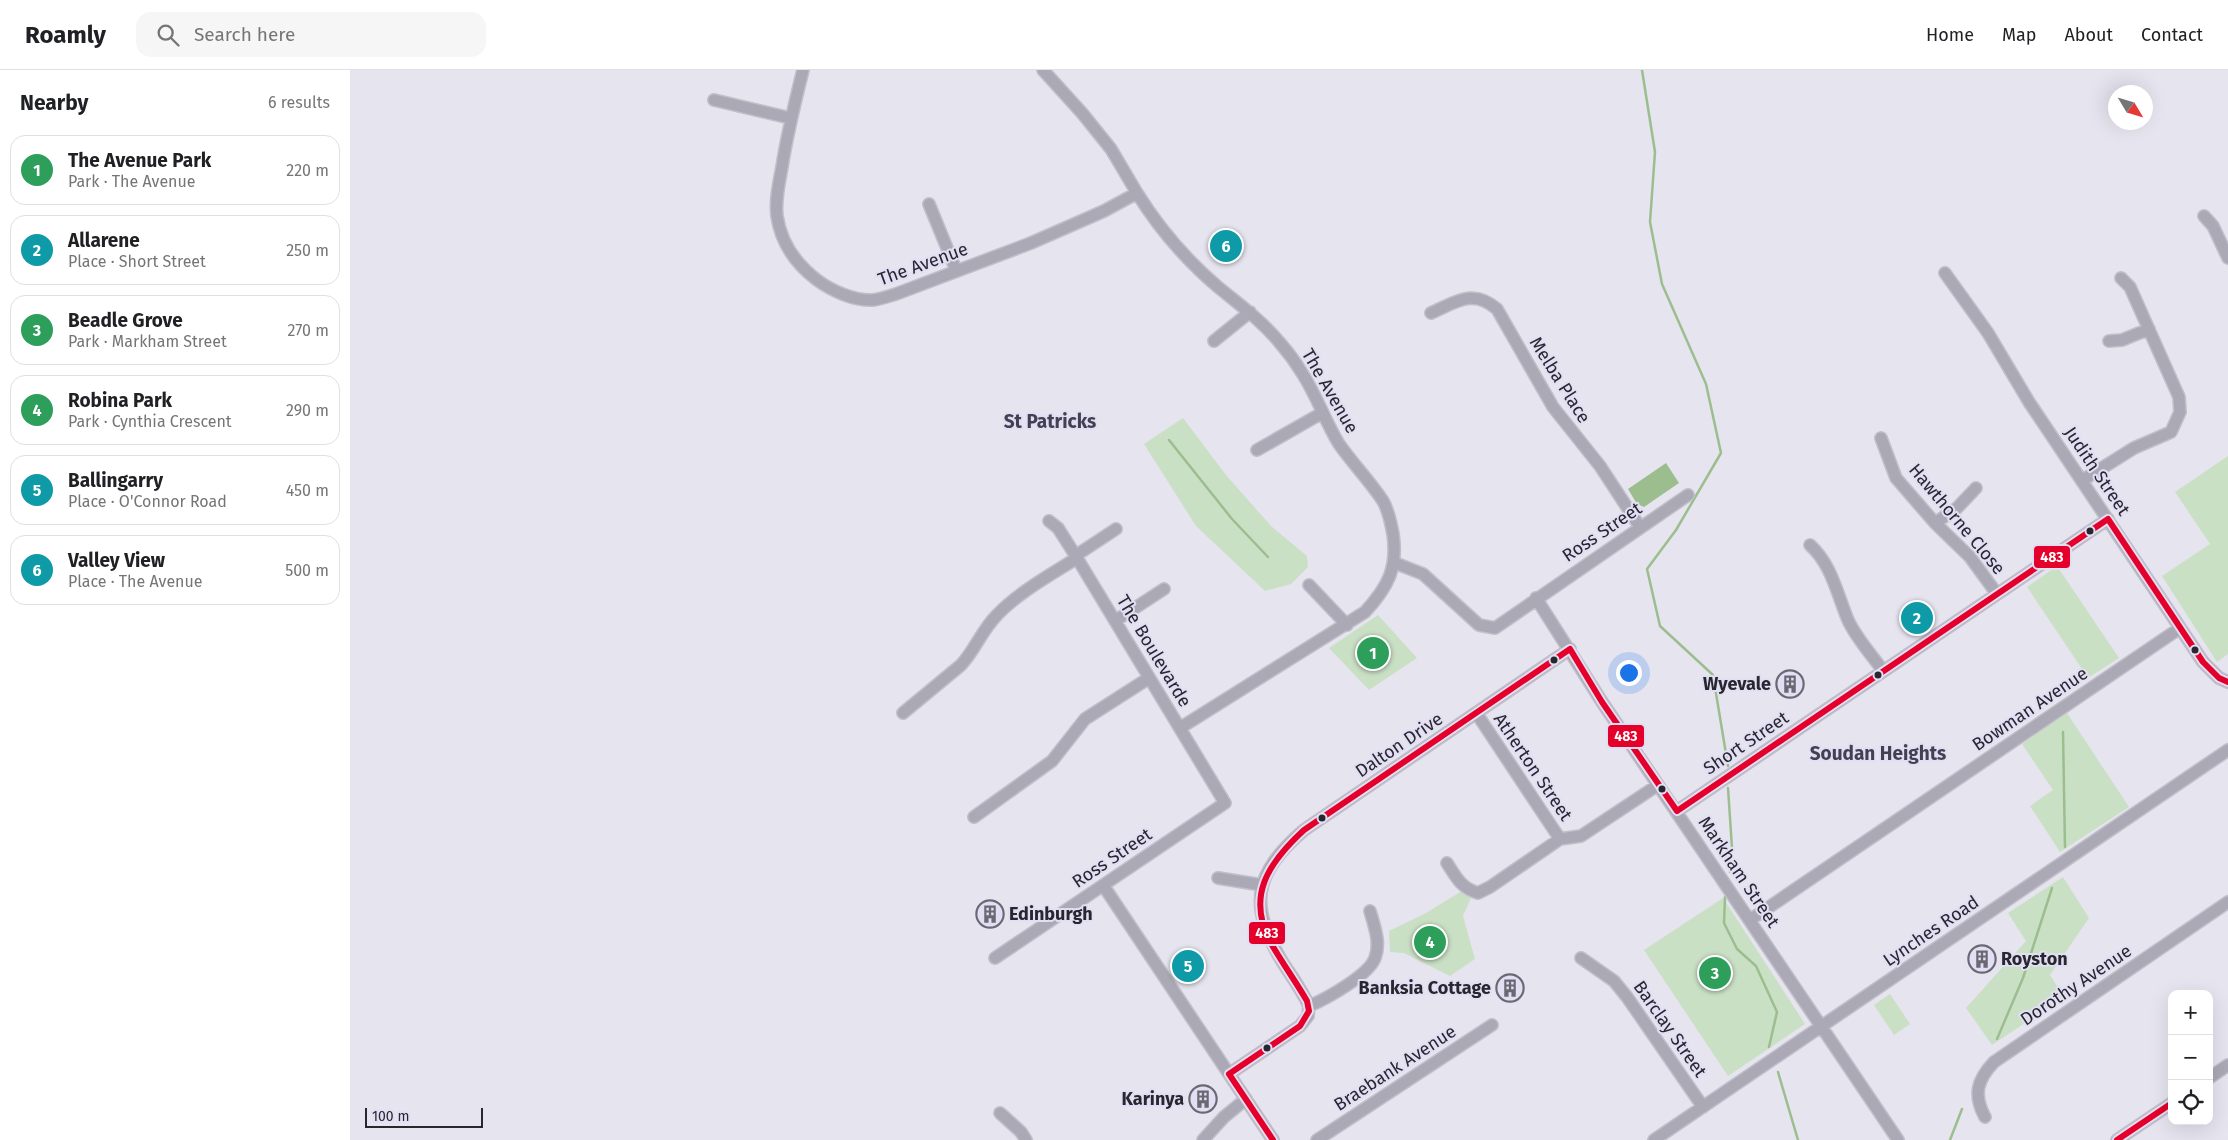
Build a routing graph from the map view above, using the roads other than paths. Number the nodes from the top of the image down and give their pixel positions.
1 (804, 70) edge
2 (1043, 70) edge
3 (714, 100) dead end
4 (790, 118) junction
5 (1137, 193) junction
6 (929, 204) dead end
7 (2204, 216) dead end
8 (2228, 258) edge
9 (956, 270) junction
10 (1945, 273) dead end
11 (2120, 278) dead end
12 (1250, 312) junction
13 (1431, 313) dead end
14 (2149, 329) junction
15 (1214, 341) dead end
16 (2109, 341) dead end
17 (1322, 413) junction
18 (1881, 438) dead end
19 (1257, 450) dead end
20 (2083, 480) junction
21 (1976, 488) dead end
22 (1688, 495) dead end
23 (2108, 519) junction
24 (1050, 521) dead end
25 (1935, 524) junction
26 (1640, 527) junction
27 (1116, 529) dead end
28 (1810, 545) dead end
29 (1076, 557) junction
30 (1394, 563) junction
31 (1309, 585) dead end
32 (1164, 589) dead end
33 (1997, 594) junction
34 (1536, 598) junction
35 (1115, 621) junction
36 (1348, 625) junction
37 (2180, 628) junction
38 (1570, 649) junction
39 (1884, 671) junction
40 (1149, 678) junction
41 (2228, 682) edge
42 (903, 713) dead end
43 (1477, 714) junction
44 (1180, 728) junction
45 (2228, 750) edge
46 (1658, 785) junction
47 (1225, 802) joint
48 (1677, 811) junction
49 (974, 816) dead end
50 (1560, 839) junction
51 (1447, 863) dead end
52 (1218, 878) dead end
53 (1262, 885) junction
54 (1103, 886) junction
55 (2228, 902) edge
56 (1370, 911) dead end
57 (1750, 920) junction
58 (995, 958) dead end
59 (1581, 958) dead end
60 (1309, 1006) junction
61 (1492, 1026) dead end
62 (1822, 1027) junction
63 (2228, 1065) edge
64 (1229, 1074) junction
65 (2213, 1075) edge
66 (1246, 1099) junction
67 (2168, 1106) edge
68 (1703, 1107) junction
69 (1000, 1113) dead end
70 (1985, 1117) dead end
71 (1026, 1140) edge
72 (1203, 1140) edge
73 (1274, 1140) edge
74 (1317, 1140) edge
75 (1654, 1140) edge
76 (1898, 1140) edge
77 (2118, 1140) edge

1 - 4 street, The Avenue
2 - 5 street, The Avenue
3 - 4 street
4 - 9 street, The Avenue
5 - 9 street, The Avenue
5 - 12 street, The Avenue
6 - 9 street
7 - 8 street
10 - 20 street, Judith Street
11 - 14 street
12 - 15 street
12 - 17 street, The Avenue
13 - 26 street, Melba Place
14 - 16 street
14 - 20 street
17 - 19 street
17 - 30 street, The Avenue
18 - 25 street, Hawthorne Close
20 - 23 street, Judith Street
21 - 25 street
22 - 26 street, Ross Street
23 - 33 street, Short Street
23 - 37 street, Judith Street
24 - 29 street, The Boulevarde
25 - 33 street, Hawthorne Close
26 - 34 street, Ross Street
27 - 29 street
28 - 39 street
29 - 35 street, The Boulevarde
29 - 42 street
30 - 34 street, Ross Street
30 - 36 street, The Avenue
31 - 36 street
32 - 35 street
33 - 39 street, Short Street
34 - 38 street, Markham Street
35 - 40 street, The Boulevarde
36 - 44 street, The Avenue
37 - 41 street, Judith Street
37 - 57 street, Bowman Avenue
38 - 43 street, Dalton Drive
38 - 46 street, Markham Street
39 - 48 street, Short Street
40 - 44 street, The Boulevarde
40 - 49 street
43 - 50 street, Atherton Street
43 - 53 street, Dalton Drive
44 - 47 street, The Boulevarde
45 - 62 street, Lynches Road
46 - 48 street, Markham Street
46 - 50 street
47 - 54 street, Ross Street
48 - 57 street, Markham Street
50 - 51 street
52 - 53 street
53 - 60 street, Dalton Drive
54 - 58 street, Ross Street
54 - 64 street
55 - 70 street, Dorothy Avenue
56 - 60 street
57 - 62 street, Markham Street
59 - 68 street, Barclay Street
60 - 64 street
61 - 74 street, Braebank Avenue
62 - 68 street, Lynches Road
62 - 76 street, Markham Street
63 - 65 street
64 - 66 street
66 - 72 street
66 - 73 street
67 - 77 street
68 - 75 street, Lynches Road
69 - 71 street

